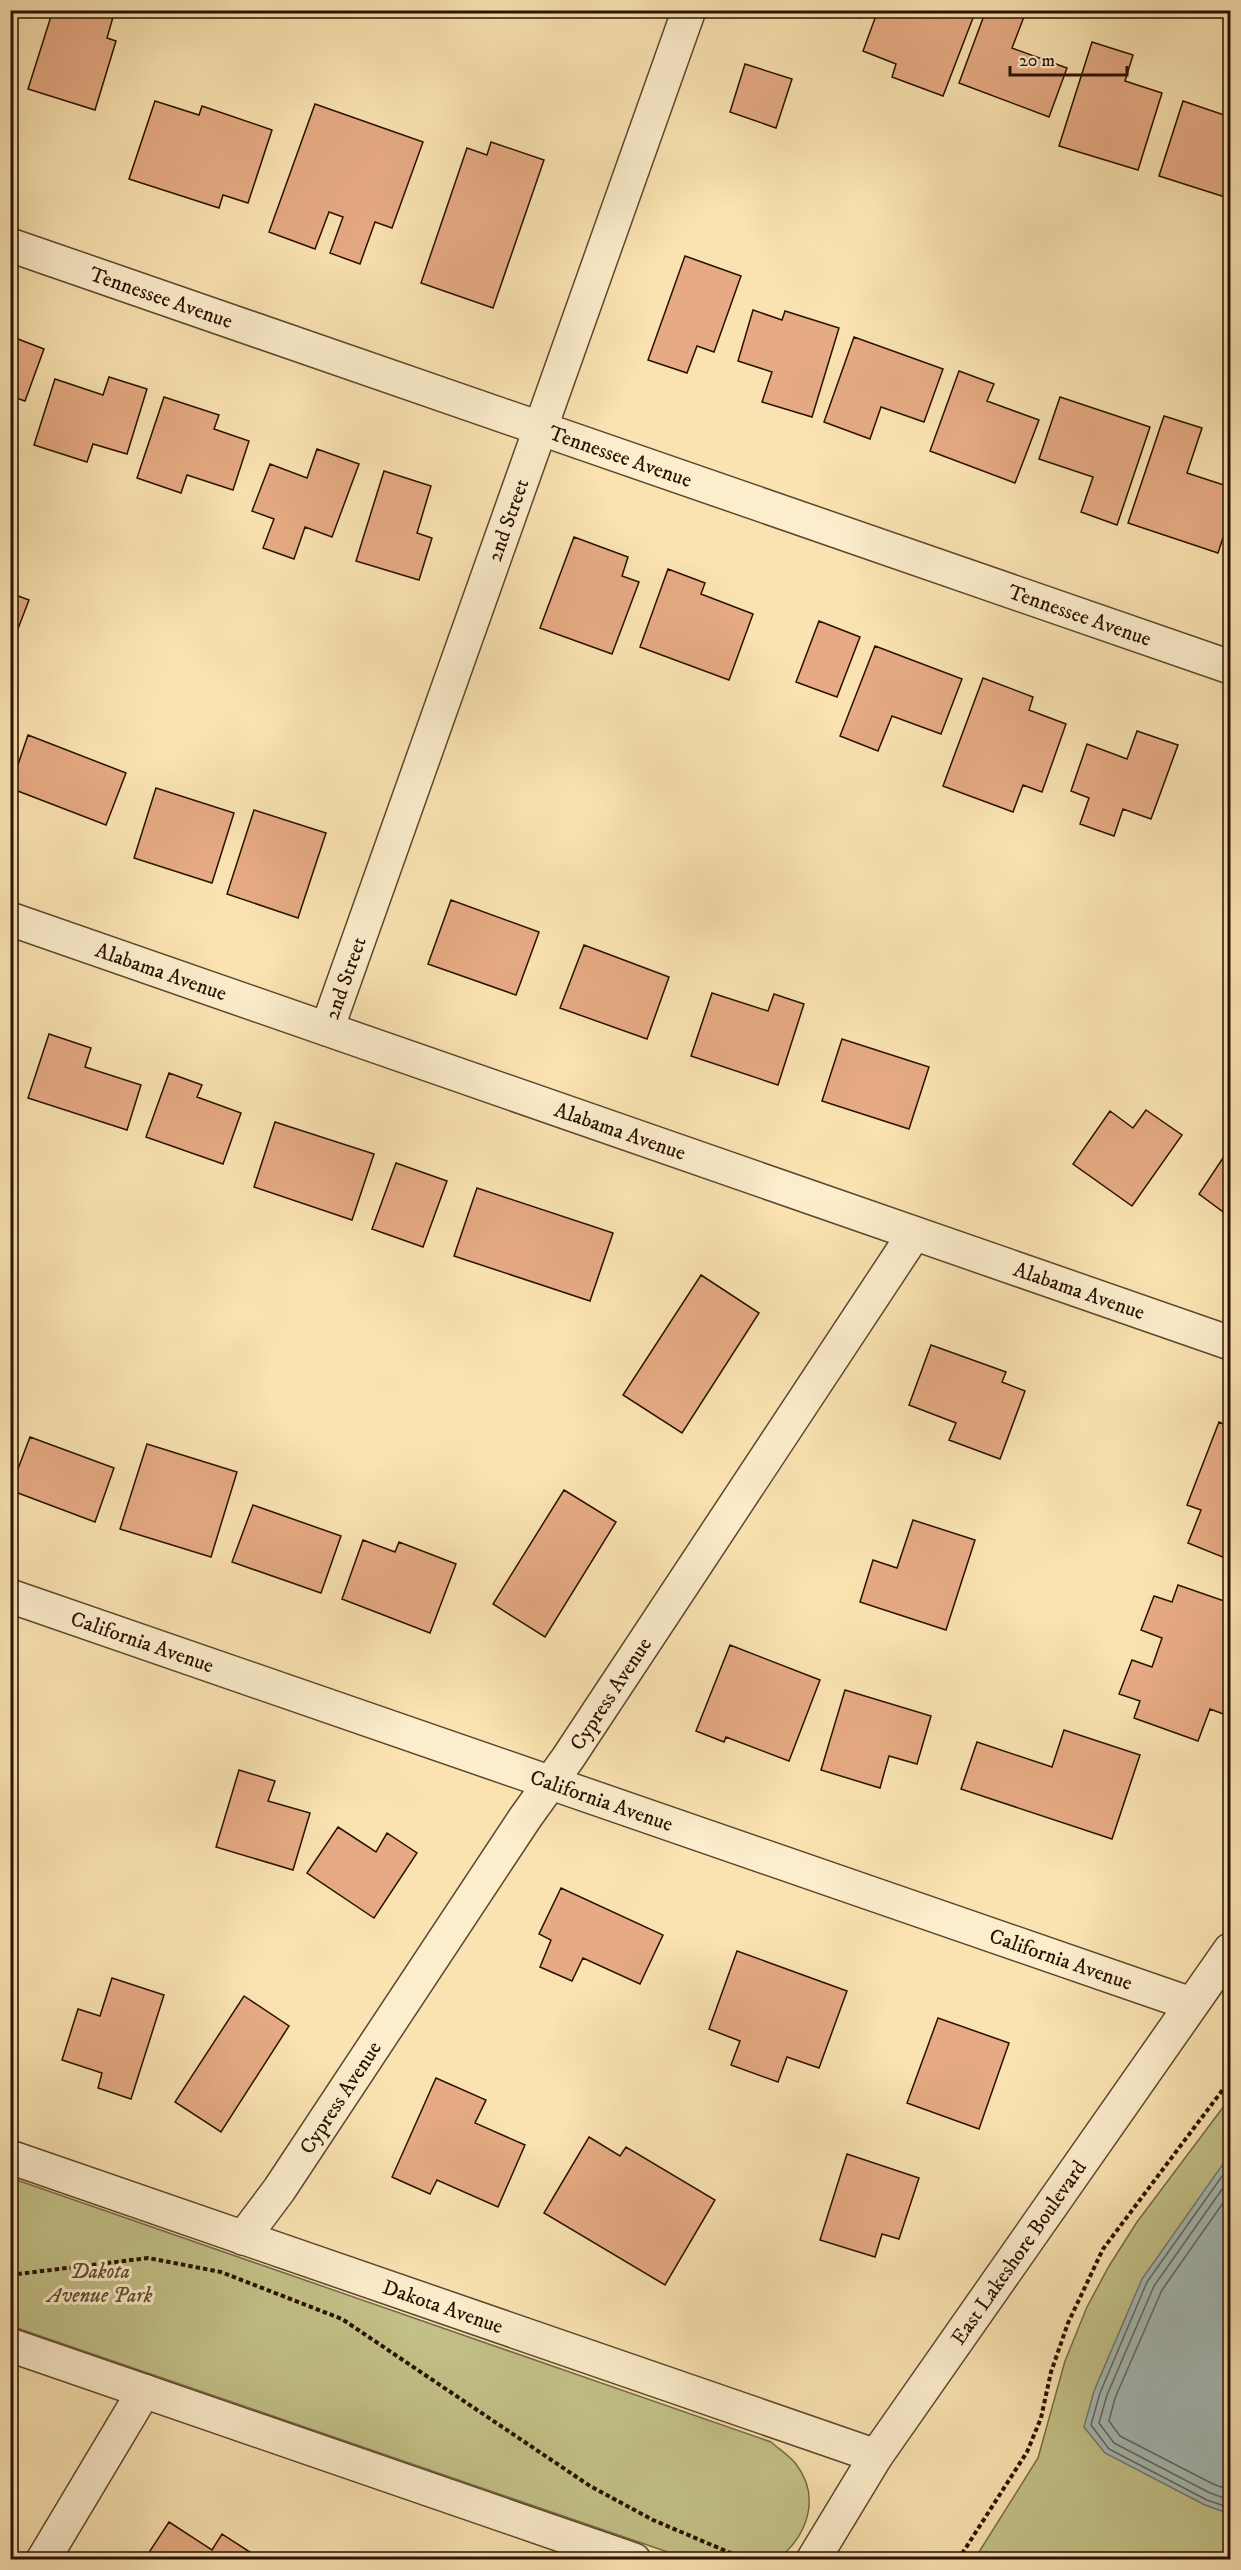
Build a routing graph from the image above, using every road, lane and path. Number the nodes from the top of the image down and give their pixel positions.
1 (689, 10) edge
2 (10, 245) edge
3 (540, 428) junction
4 (1230, 667) edge
5 (10, 919) edge
6 (327, 1029) junction
7 (914, 1234) junction
8 (1230, 1343) edge
9 (10, 1596) edge
10 (550, 1783) junction
11 (1230, 1950) edge
12 (1191, 2004) junction
13 (1230, 2080) edge
14 (10, 2157) edge
15 (243, 2238) junction
16 (10, 2275) edge
17 (10, 2345) edge
18 (144, 2391) junction
19 (876, 2456) junction
20 (43, 2559) edge
21 (634, 2559) edge
22 (747, 2559) edge
23 (813, 2559) edge
24 (958, 2559) edge

1 - 3 street, 2nd Street
2 - 3 street, Tennessee Avenue
3 - 4 street, Tennessee Avenue
3 - 6 street, 2nd Street
5 - 6 street, Alabama Avenue
6 - 7 street, Alabama Avenue
7 - 8 street, Alabama Avenue
7 - 10 street, Cypress Avenue
9 - 10 street, California Avenue
10 - 12 street, California Avenue
10 - 15 street, Cypress Avenue
11 - 12 street, East Lakeshore Boulevard
12 - 19 street, East Lakeshore Boulevard
13 - 24 path
14 - 15 street, Dakota Avenue
15 - 19 street, Dakota Avenue
16 - 22 path
17 - 18 street
18 - 20 street
18 - 21 street
19 - 23 street, East Lakeshore Boulevard

